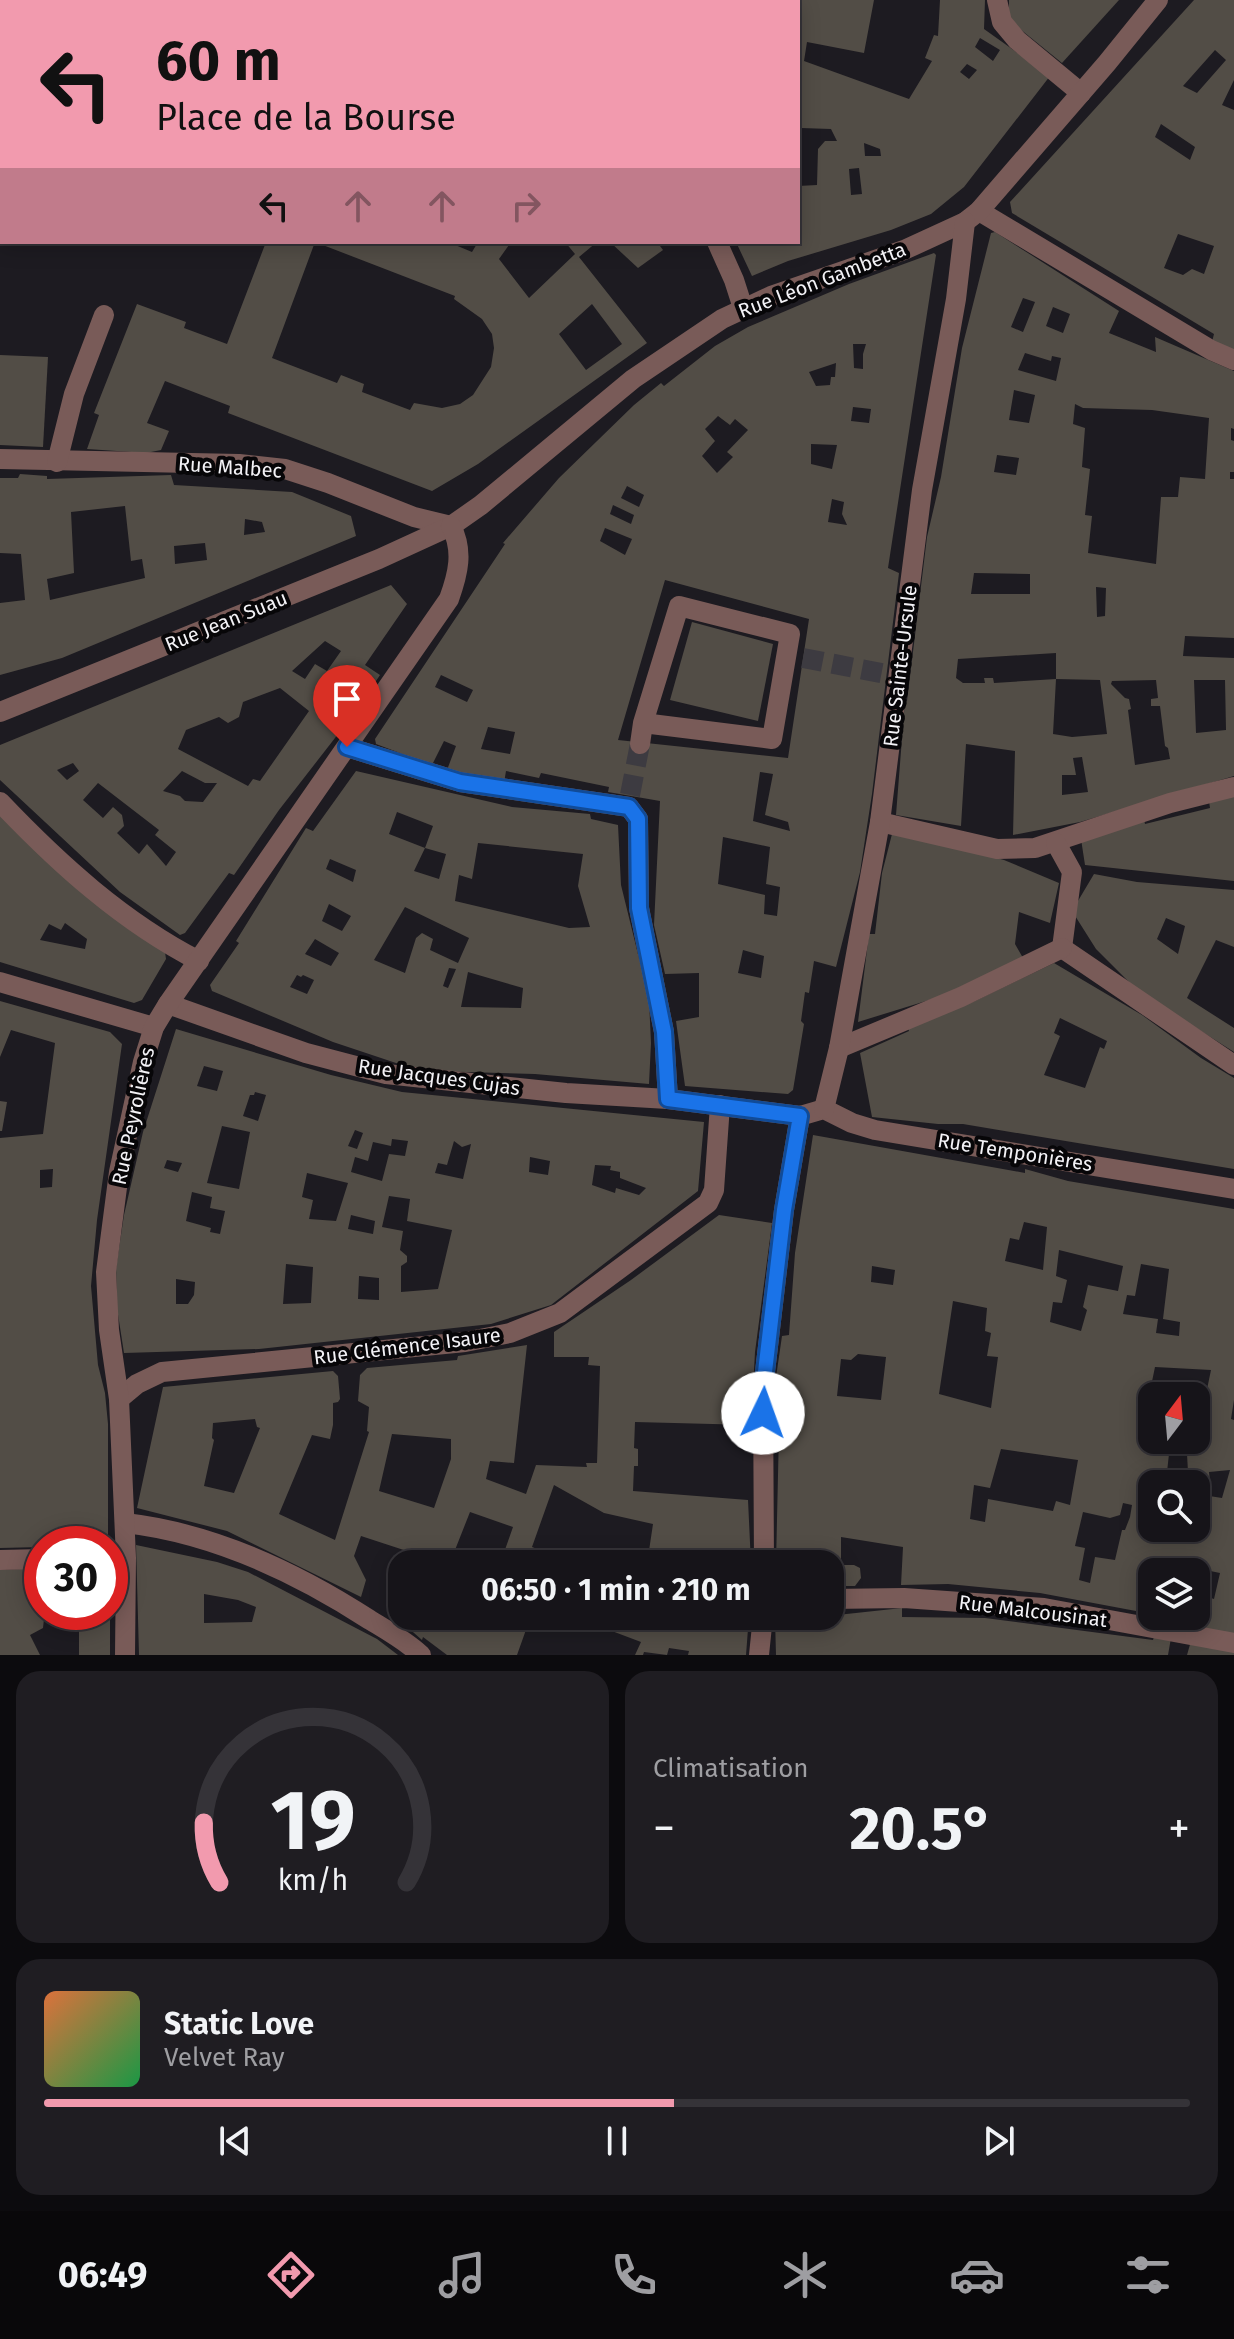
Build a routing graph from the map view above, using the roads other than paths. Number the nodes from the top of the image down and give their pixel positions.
1 (997, 0) edge
2 (1158, 0) edge
3 (1081, 93) junction
4 (972, 217) junction
5 (718, 244) edge
6 (743, 308) junction
7 (104, 315) dead end
8 (1234, 360) edge
9 (0, 459) edge
10 (57, 462) junction
11 (451, 526) junction
12 (0, 712) edge
13 (643, 723) junction
14 (640, 744) tunnel mouth
15 (347, 747) junction
16 (1234, 787) edge
17 (0, 802) edge
18 (880, 822) junction
19 (1056, 843) junction
20 (1062, 948) junction
21 (199, 961) junction
22 (0, 982) edge
23 (168, 1004) junction
24 (154, 1027) junction
25 (839, 1048) junction
26 (1234, 1065) edge
27 (668, 1099) junction
28 (720, 1105) junction
29 (824, 1109) junction
30 (800, 1116) junction
31 (1234, 1189) edge
32 (119, 1399) junction
33 (125, 1523) junction
34 (124, 1526) edge
35 (764, 1550) edge
36 (24, 1559) edge
37 (0, 1560) edge
38 (844, 1599) edge
39 (123, 1630) edge
40 (762, 1630) edge
41 (1234, 1643) edge
42 (125, 1655) edge
43 (421, 1655) edge
44 (759, 1655) edge

1 - 3 street
2 - 3 street, Rue Léon Gambetta
3 - 4 street, Rue Léon Gambetta
4 - 6 street, Rue Léon Gambetta
4 - 8 street
4 - 18 street, Rue Sainte-Ursule
5 - 6 street
6 - 11 street, Rue Léon Gambetta
7 - 10 street
9 - 10 street, Rue Malbec
10 - 11 street, Rue Malbec
11 - 12 street, Rue Jean Suau
11 - 15 street, Rue Peyrolières
13 - 13 street
13 - 14 street
15 - 21 street, Rue Peyrolières
15 - 27 street
16 - 19 street
17 - 21 street
18 - 19 street
18 - 25 street, Rue Sainte-Ursule
19 - 20 street
20 - 25 street
20 - 26 street
21 - 23 street, Rue Peyrolières
22 - 24 street
23 - 24 street, Rue Peyrolières
23 - 27 street, Rue Jacques Cujas
24 - 32 street, Rue Peyrolières
25 - 29 street, Rue Sainte-Ursule
27 - 28 street, Rue Jacques Cujas
28 - 30 street, Rue Jacques Cujas
28 - 32 street, Rue Clémence Isaure
29 - 30 street
29 - 31 street, Rue Temponières
30 - 35 street
32 - 33 street, Rue Peyrolières
33 - 34 street, Rue Peyrolières
33 - 43 street
36 - 37 street
38 - 41 street, Rue Malcousinat
39 - 42 street, Rue Peyrolières
40 - 44 street

